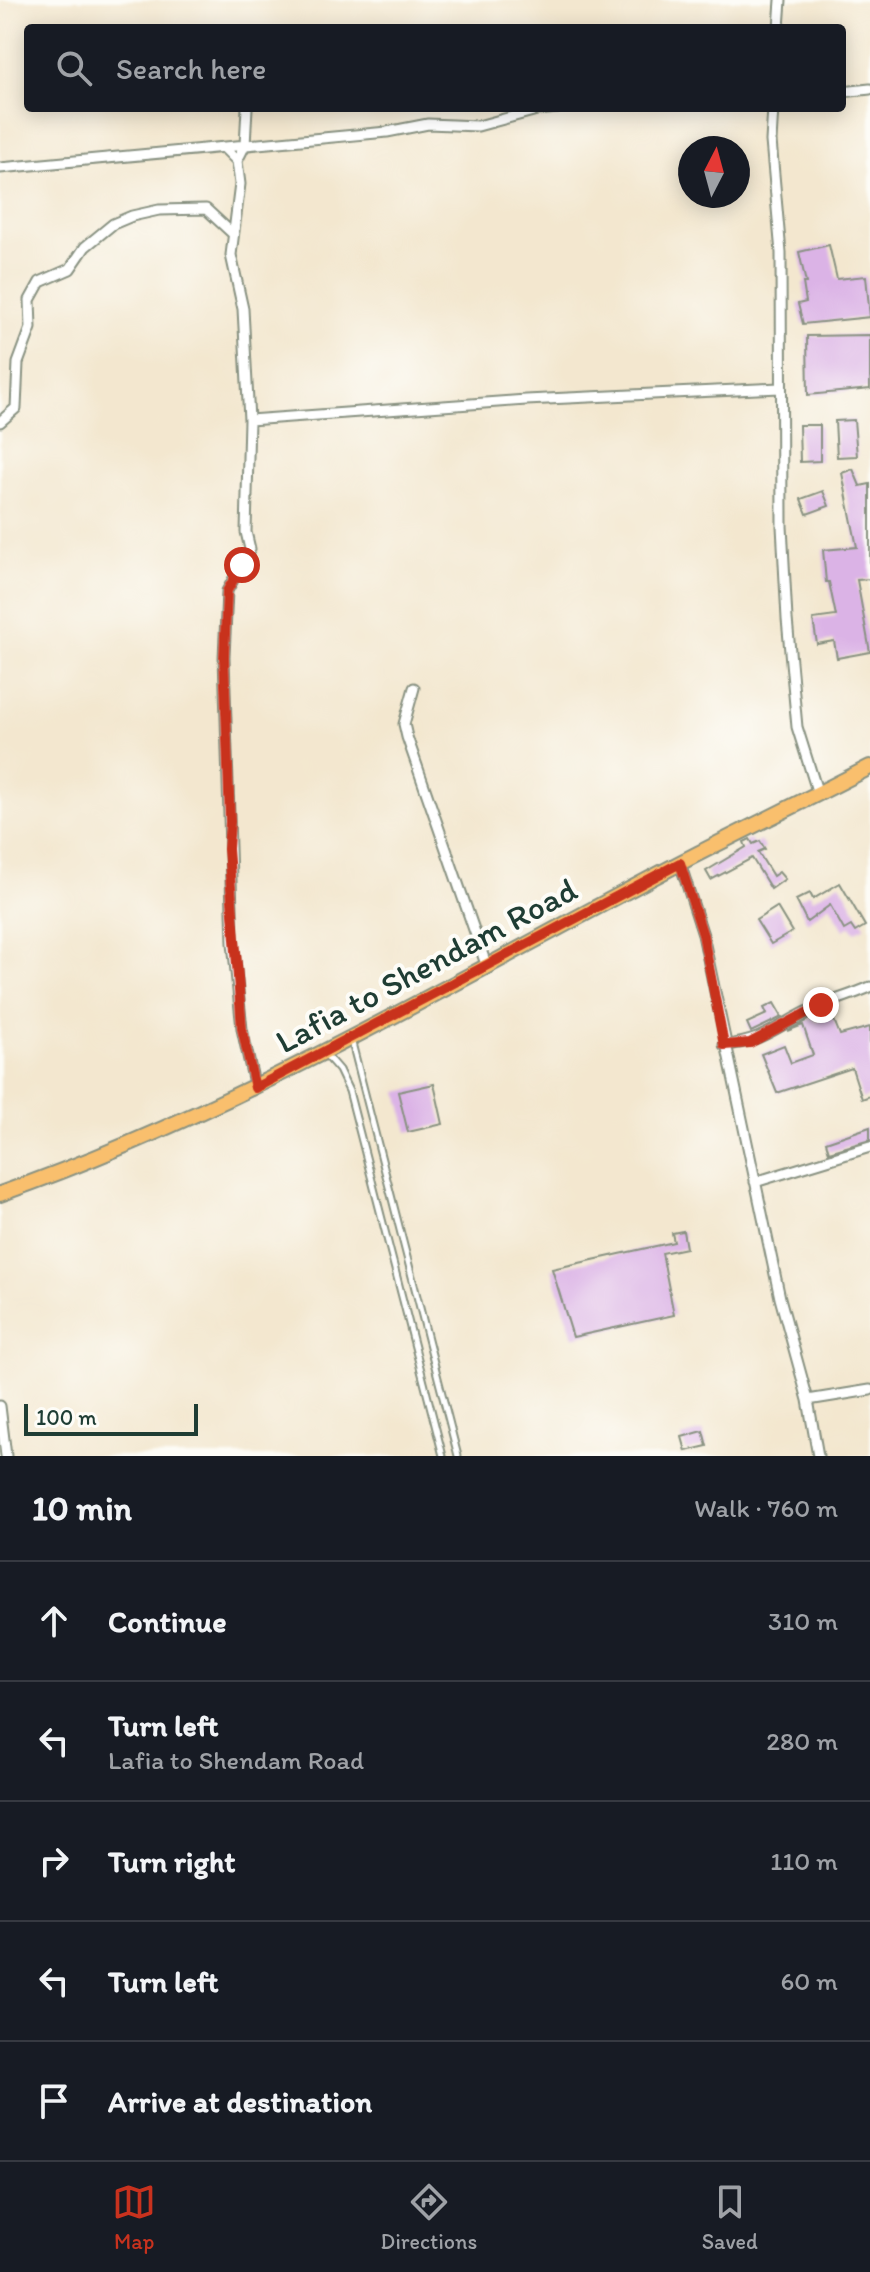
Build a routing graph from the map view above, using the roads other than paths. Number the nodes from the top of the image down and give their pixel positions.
1 (781, 0) edge
2 (779, 24) edge
3 (870, 89) edge
4 (846, 92) edge
5 (247, 112) edge
6 (530, 112) edge
7 (773, 112) edge
8 (245, 145) junction
9 (223, 147) junction
10 (237, 161) junction
11 (0, 168) edge
12 (232, 233) junction
13 (780, 388) junction
14 (249, 420) junction
15 (0, 422) edge
16 (414, 688) dead end
17 (870, 767) edge
18 (818, 794) junction
19 (680, 863) junction
20 (487, 967) junction
21 (870, 987) edge
22 (351, 1039) junction
23 (724, 1045) junction
24 (324, 1053) junction
25 (255, 1088) junction
26 (870, 1147) edge
27 (755, 1182) junction
28 (0, 1194) edge
29 (870, 1390) edge
30 (808, 1400) junction
31 (0, 1406) edge
32 (6, 1456) edge
33 (443, 1456) edge
34 (458, 1456) edge
35 (818, 1456) edge

1 - 2 street
3 - 4 street
5 - 8 street
6 - 8 street
7 - 13 street
8 - 9 street
8 - 10 street
9 - 10 street
9 - 11 street
10 - 12 street
12 - 14 street
12 - 15 street
13 - 14 street
13 - 18 street
14 - 25 street
16 - 20 street
17 - 18 main road, Lafia to Shendam Road
18 - 19 main road, Lafia to Shendam Road
19 - 20 main road, Lafia to Shendam Road
19 - 23 street
20 - 22 main road, Lafia to Shendam Road
21 - 23 street
22 - 24 main road, Lafia to Shendam Road
22 - 34 lane
23 - 27 street
24 - 25 main road, Lafia to Shendam Road
24 - 33 lane
25 - 28 main road, Lafia to Shendam Road
26 - 27 street
27 - 30 street
29 - 30 street
30 - 35 street
31 - 32 street

